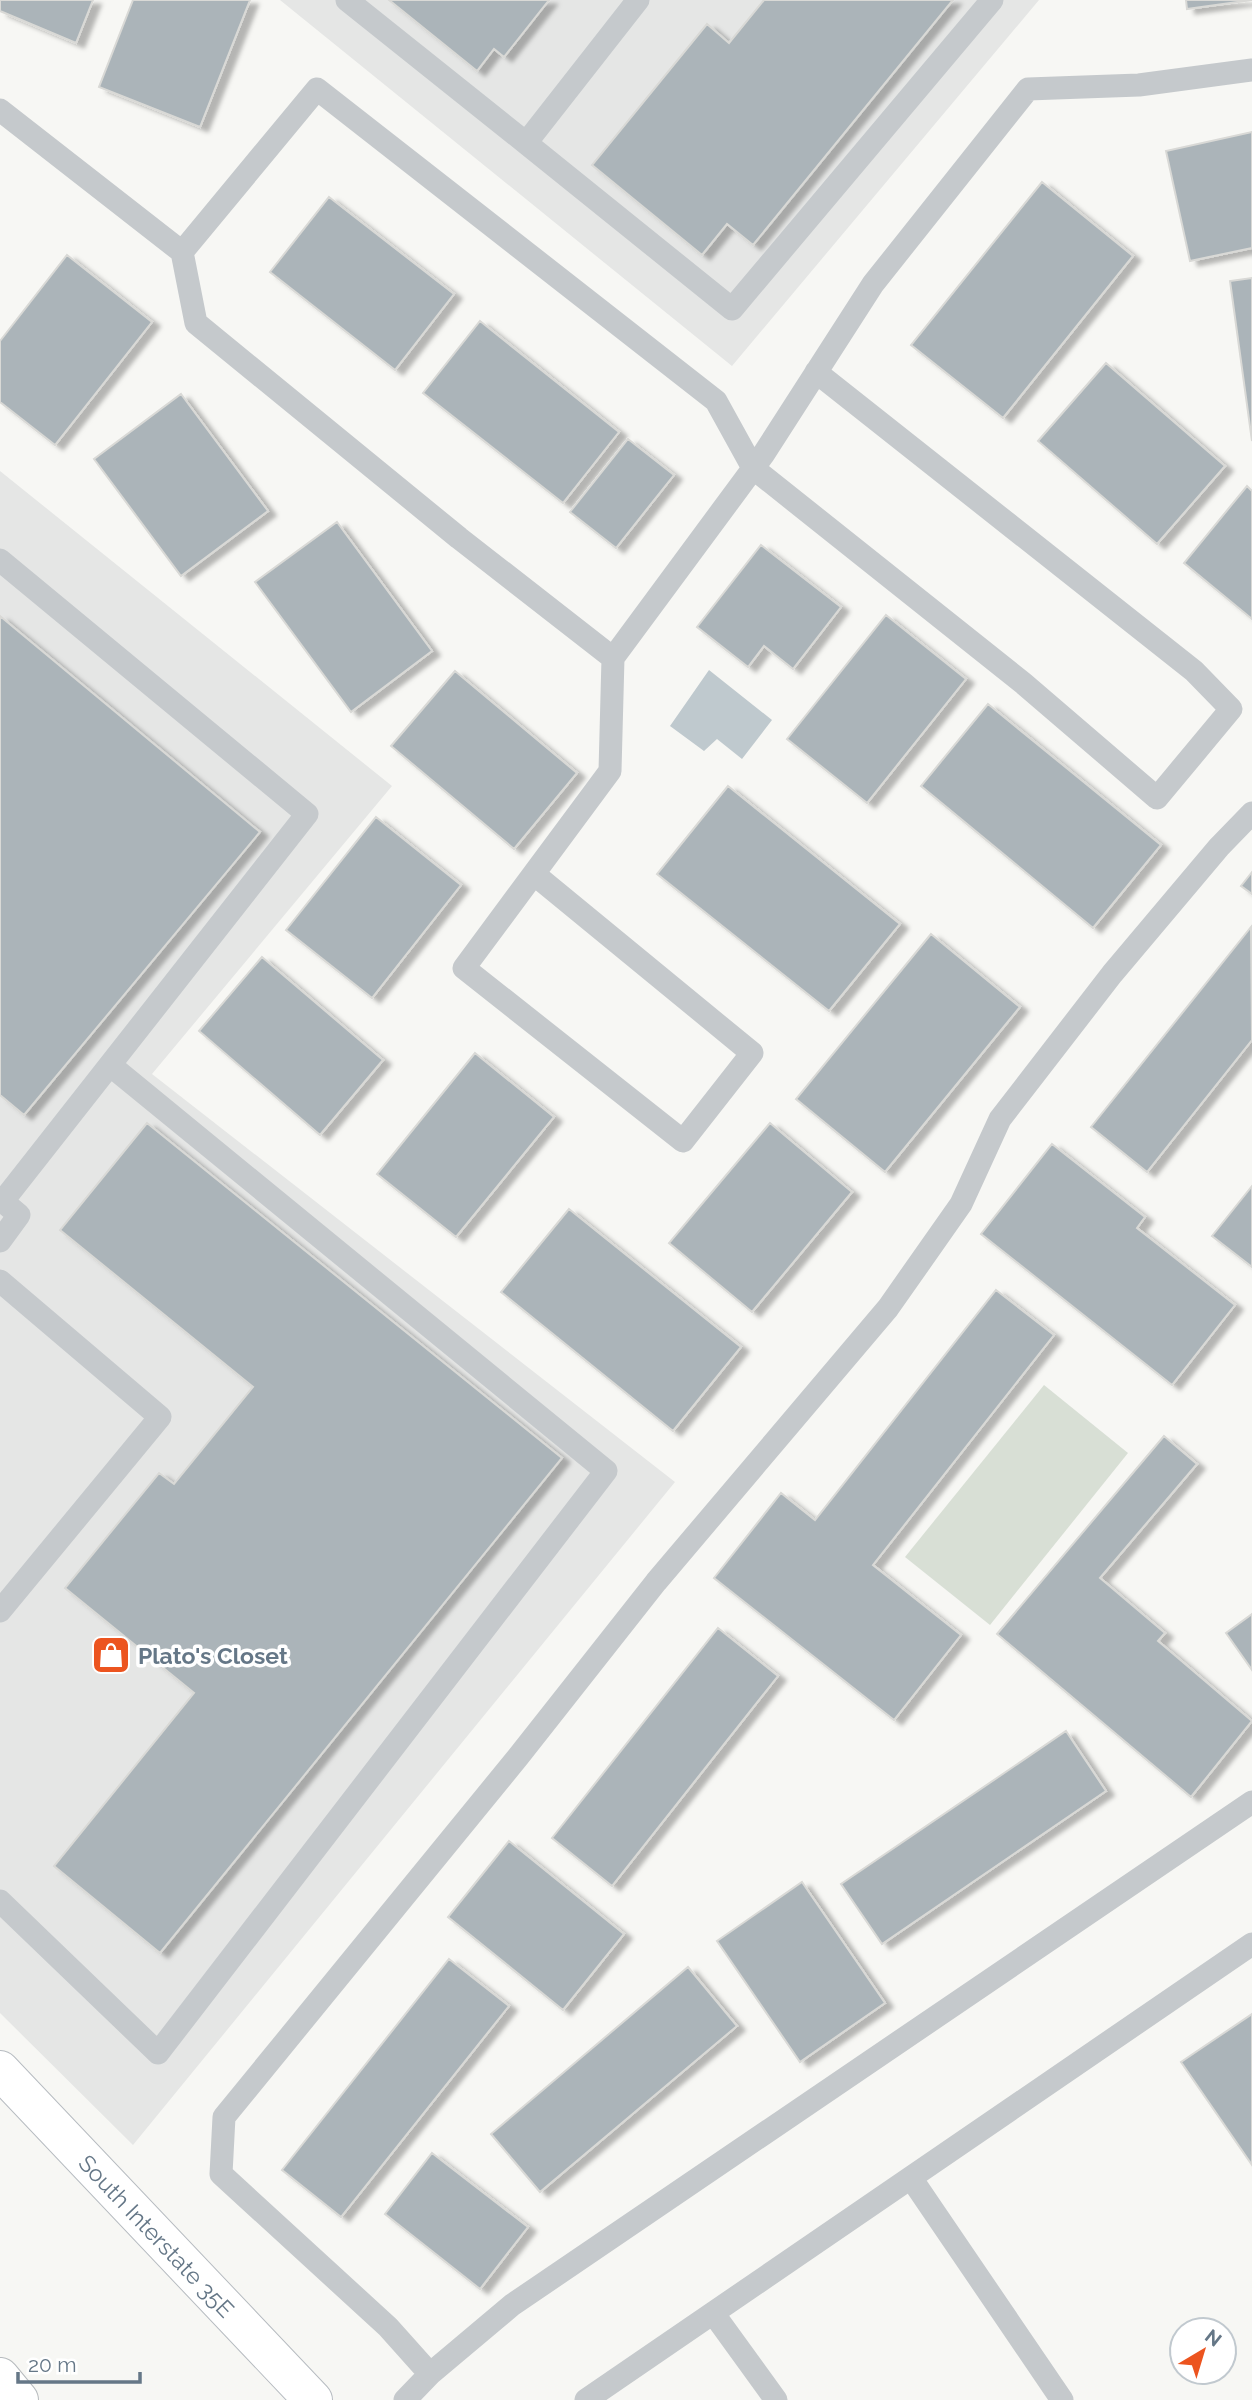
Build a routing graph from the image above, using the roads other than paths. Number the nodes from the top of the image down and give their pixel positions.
1 (347, 0) edge
2 (638, 0) edge
3 (992, 0) edge
4 (1252, 71) edge
5 (0, 110) edge
6 (526, 143) junction
7 (182, 252) junction
8 (816, 372) junction
9 (753, 468) junction
10 (0, 560) edge
11 (613, 658) junction
12 (1252, 813) edge
13 (534, 874) junction
14 (110, 1065) junction
15 (1, 1200) edge
16 (0, 1241) edge
17 (0, 1281) edge
18 (0, 1611) edge
19 (1252, 1802) edge
20 (0, 1901) edge
21 (1252, 1944) edge
22 (0, 2070) edge
23 (911, 2178) junction
24 (713, 2313) junction
25 (430, 2374) junction
26 (0, 2376) edge
27 (19, 2400) edge
28 (313, 2400) edge
29 (405, 2400) edge
30 (586, 2400) edge
31 (776, 2400) edge
32 (1062, 2400) edge

1 - 6 lane
2 - 6 lane
3 - 6 lane
4 - 8 lane
5 - 7 lane
7 - 9 lane
7 - 11 lane
8 - 9 lane
8 - 9 lane
9 - 11 lane
10 - 14 lane
11 - 13 lane
12 - 25 lane
13 - 13 lane
14 - 15 lane
14 - 20 lane
15 - 16 lane
17 - 18 lane
19 - 25 lane
21 - 23 lane
22 - 28 main road, South Interstate 35E
23 - 24 lane
23 - 32 lane
24 - 30 lane
24 - 31 lane
25 - 29 lane
26 - 27 main road

